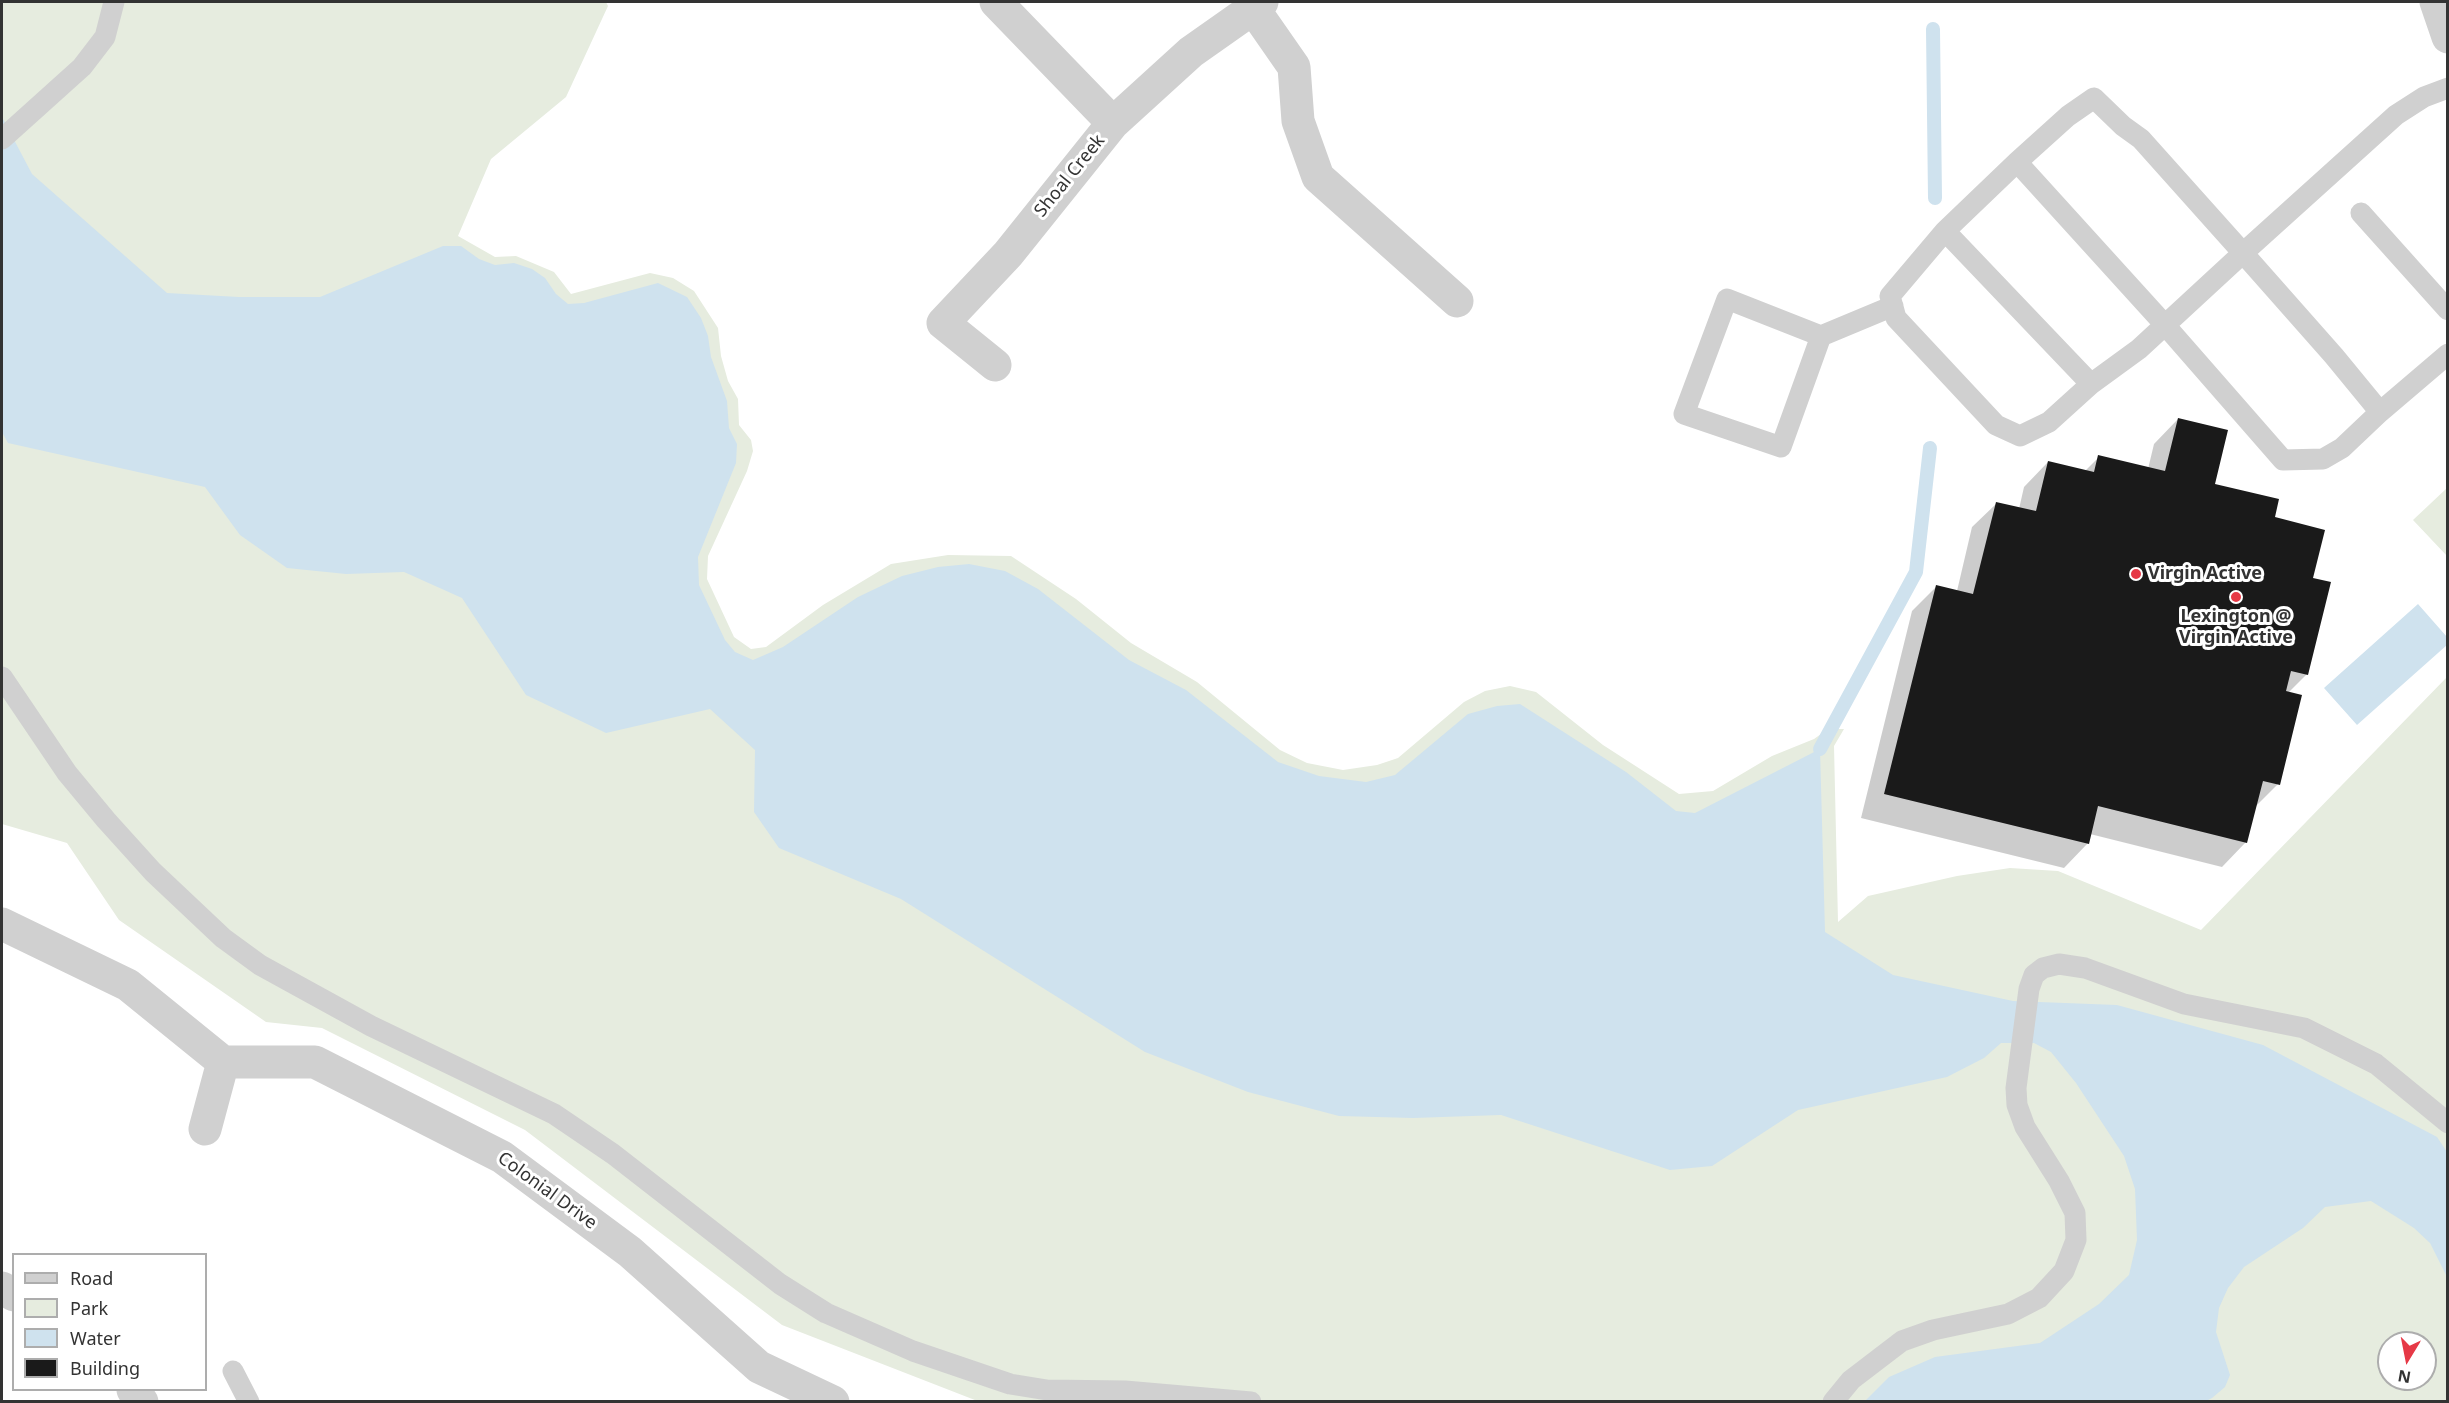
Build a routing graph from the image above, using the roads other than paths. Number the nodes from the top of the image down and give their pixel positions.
1 (114, 2) edge
2 (996, 2) edge
3 (2436, 2) edge
4 (1258, 4) edge
5 (2448, 37) edge
6 (2448, 88) edge
7 (1113, 123) junction
8 (2, 139) edge
9 (2017, 162) junction
10 (2361, 213) dead end
11 (1945, 231) junction
12 (2243, 253) junction
13 (1457, 301) dead end
14 (1893, 306) junction
15 (2448, 310) edge
16 (2165, 324) junction
17 (1821, 336) junction
18 (2448, 354) edge
19 (995, 365) dead end
20 (2091, 384) junction
21 (2380, 412) junction
22 (2, 678) edge
23 (2, 924) edge
24 (223, 1062) junction
25 (2448, 1123) edge
26 (205, 1129) dead end
27 (232, 1371) dead end
28 (249, 1401) edge
29 (833, 1401) edge
30 (1251, 1401) edge
31 (1833, 1401) edge

1 - 8 lane
2 - 7 street
3 - 5 street
4 - 7 street, Shoal Creek
4 - 13 street
6 - 12 lane
7 - 19 street, Shoal Creek
9 - 11 lane
9 - 12 lane
9 - 16 lane
10 - 15 lane
11 - 14 lane
11 - 20 lane
12 - 16 lane
12 - 21 lane
14 - 17 lane
14 - 20 lane
16 - 20 lane
16 - 21 lane
17 - 17 lane
18 - 21 lane
22 - 30 lane
23 - 24 street
24 - 26 street
24 - 29 street, Colonial Drive
25 - 31 lane
27 - 28 lane

